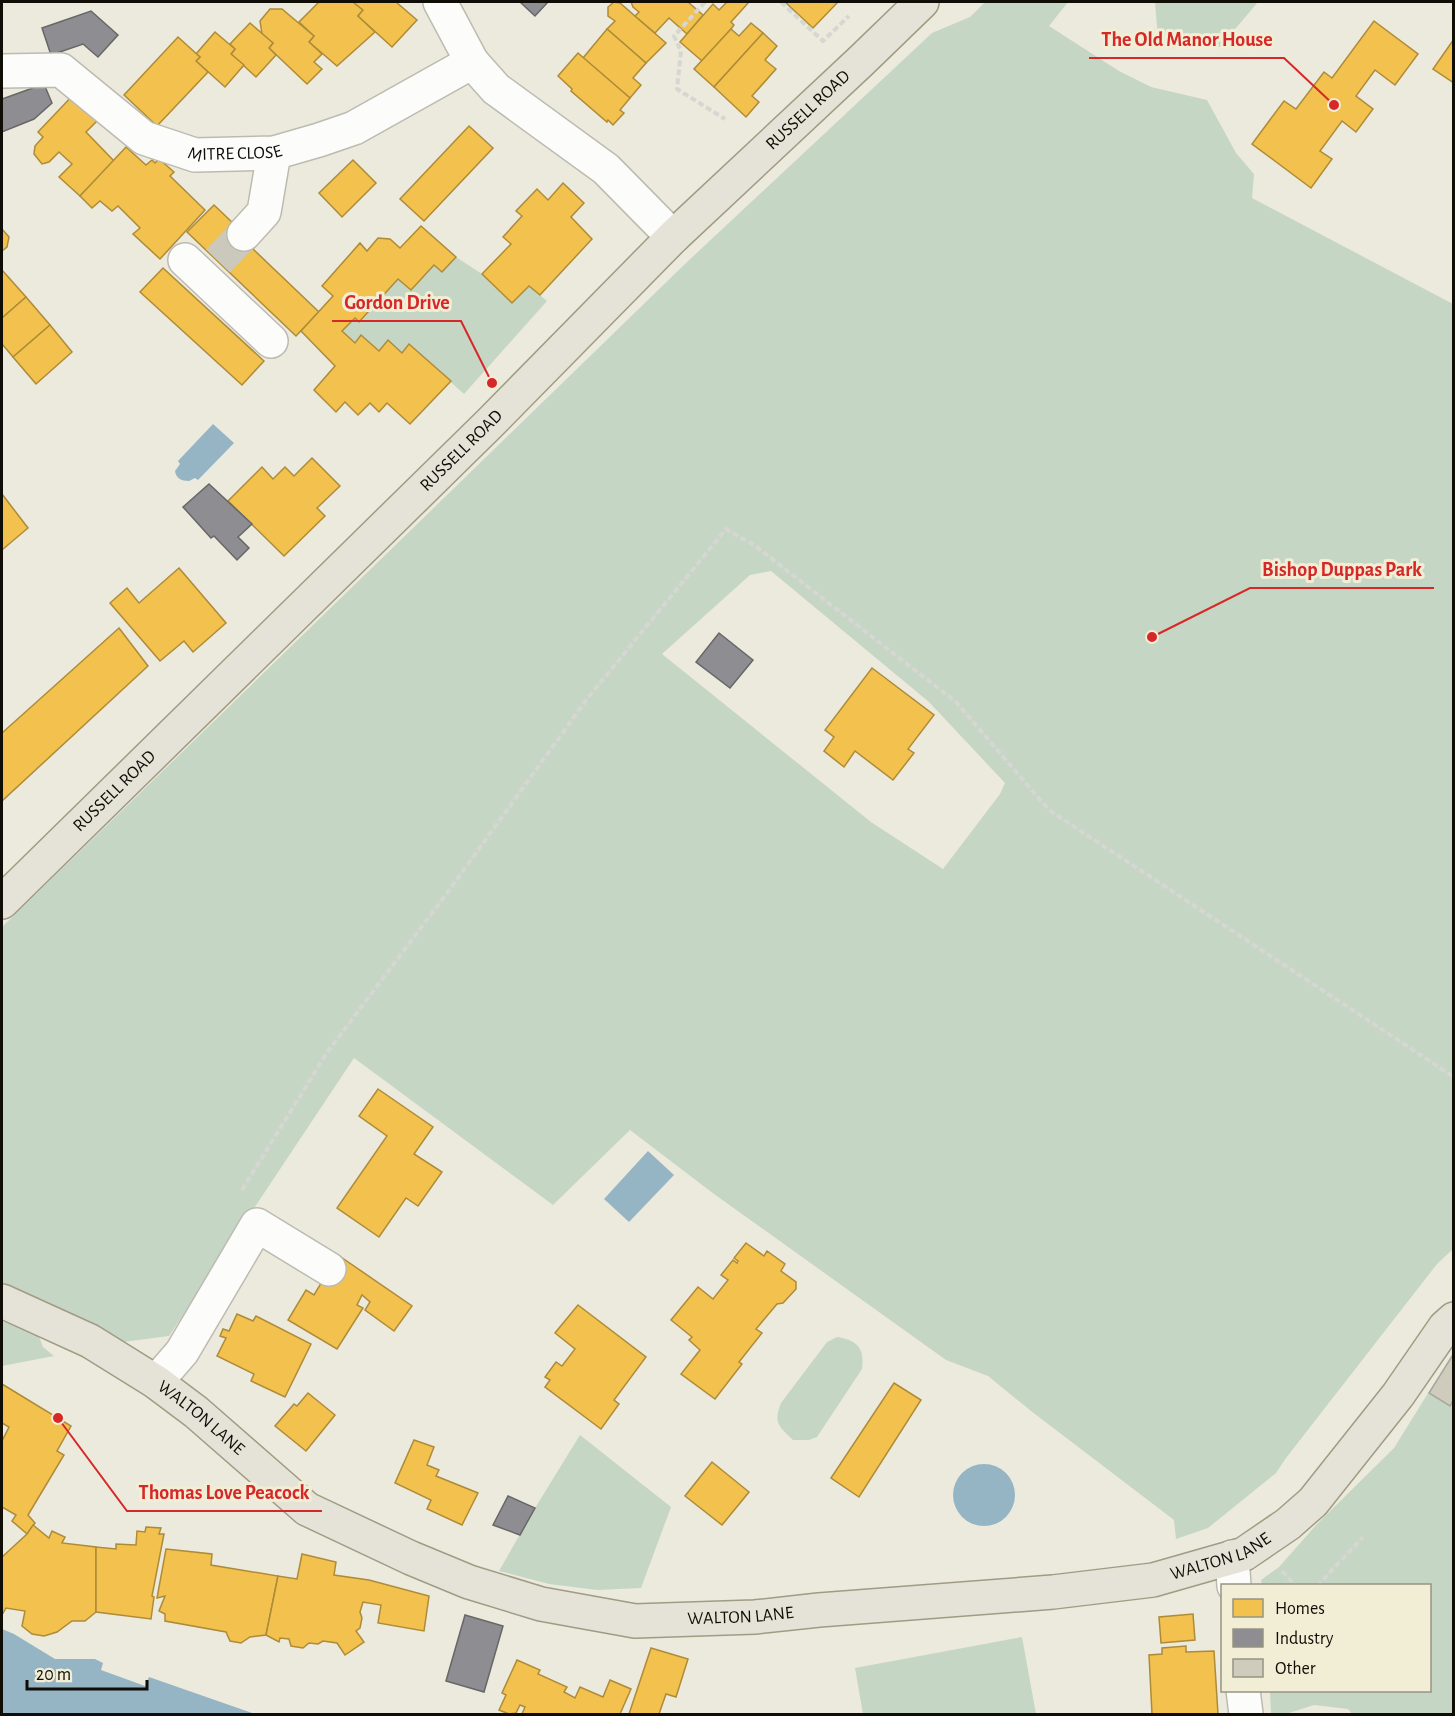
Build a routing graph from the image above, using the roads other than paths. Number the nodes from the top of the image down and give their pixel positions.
1 (440, 2) edge
2 (922, 2) edge
3 (472, 62) junction
4 (2, 71) edge
5 (274, 153) junction
6 (244, 234) tunnel mouth
7 (673, 237) junction
8 (202, 266) dead end
9 (271, 341) dead end
10 (2, 902) edge
11 (329, 1269) dead end
12 (2, 1300) edge
13 (1454, 1319) edge
14 (156, 1382) junction
15 (1233, 1571) edge
16 (1244, 1692) edge
17 (1246, 1714) edge

1 - 3 street
2 - 7 main road, RUSSELL ROAD
3 - 5 street, MITRE CLOSE
3 - 7 street
4 - 5 street, MITRE CLOSE
5 - 6 street
7 - 10 main road, RUSSELL ROAD
8 - 9 street
11 - 14 street
12 - 14 main road, WALTON LANE
13 - 15 main road, WALTON LANE
14 - 15 main road, WALTON LANE
16 - 17 street

